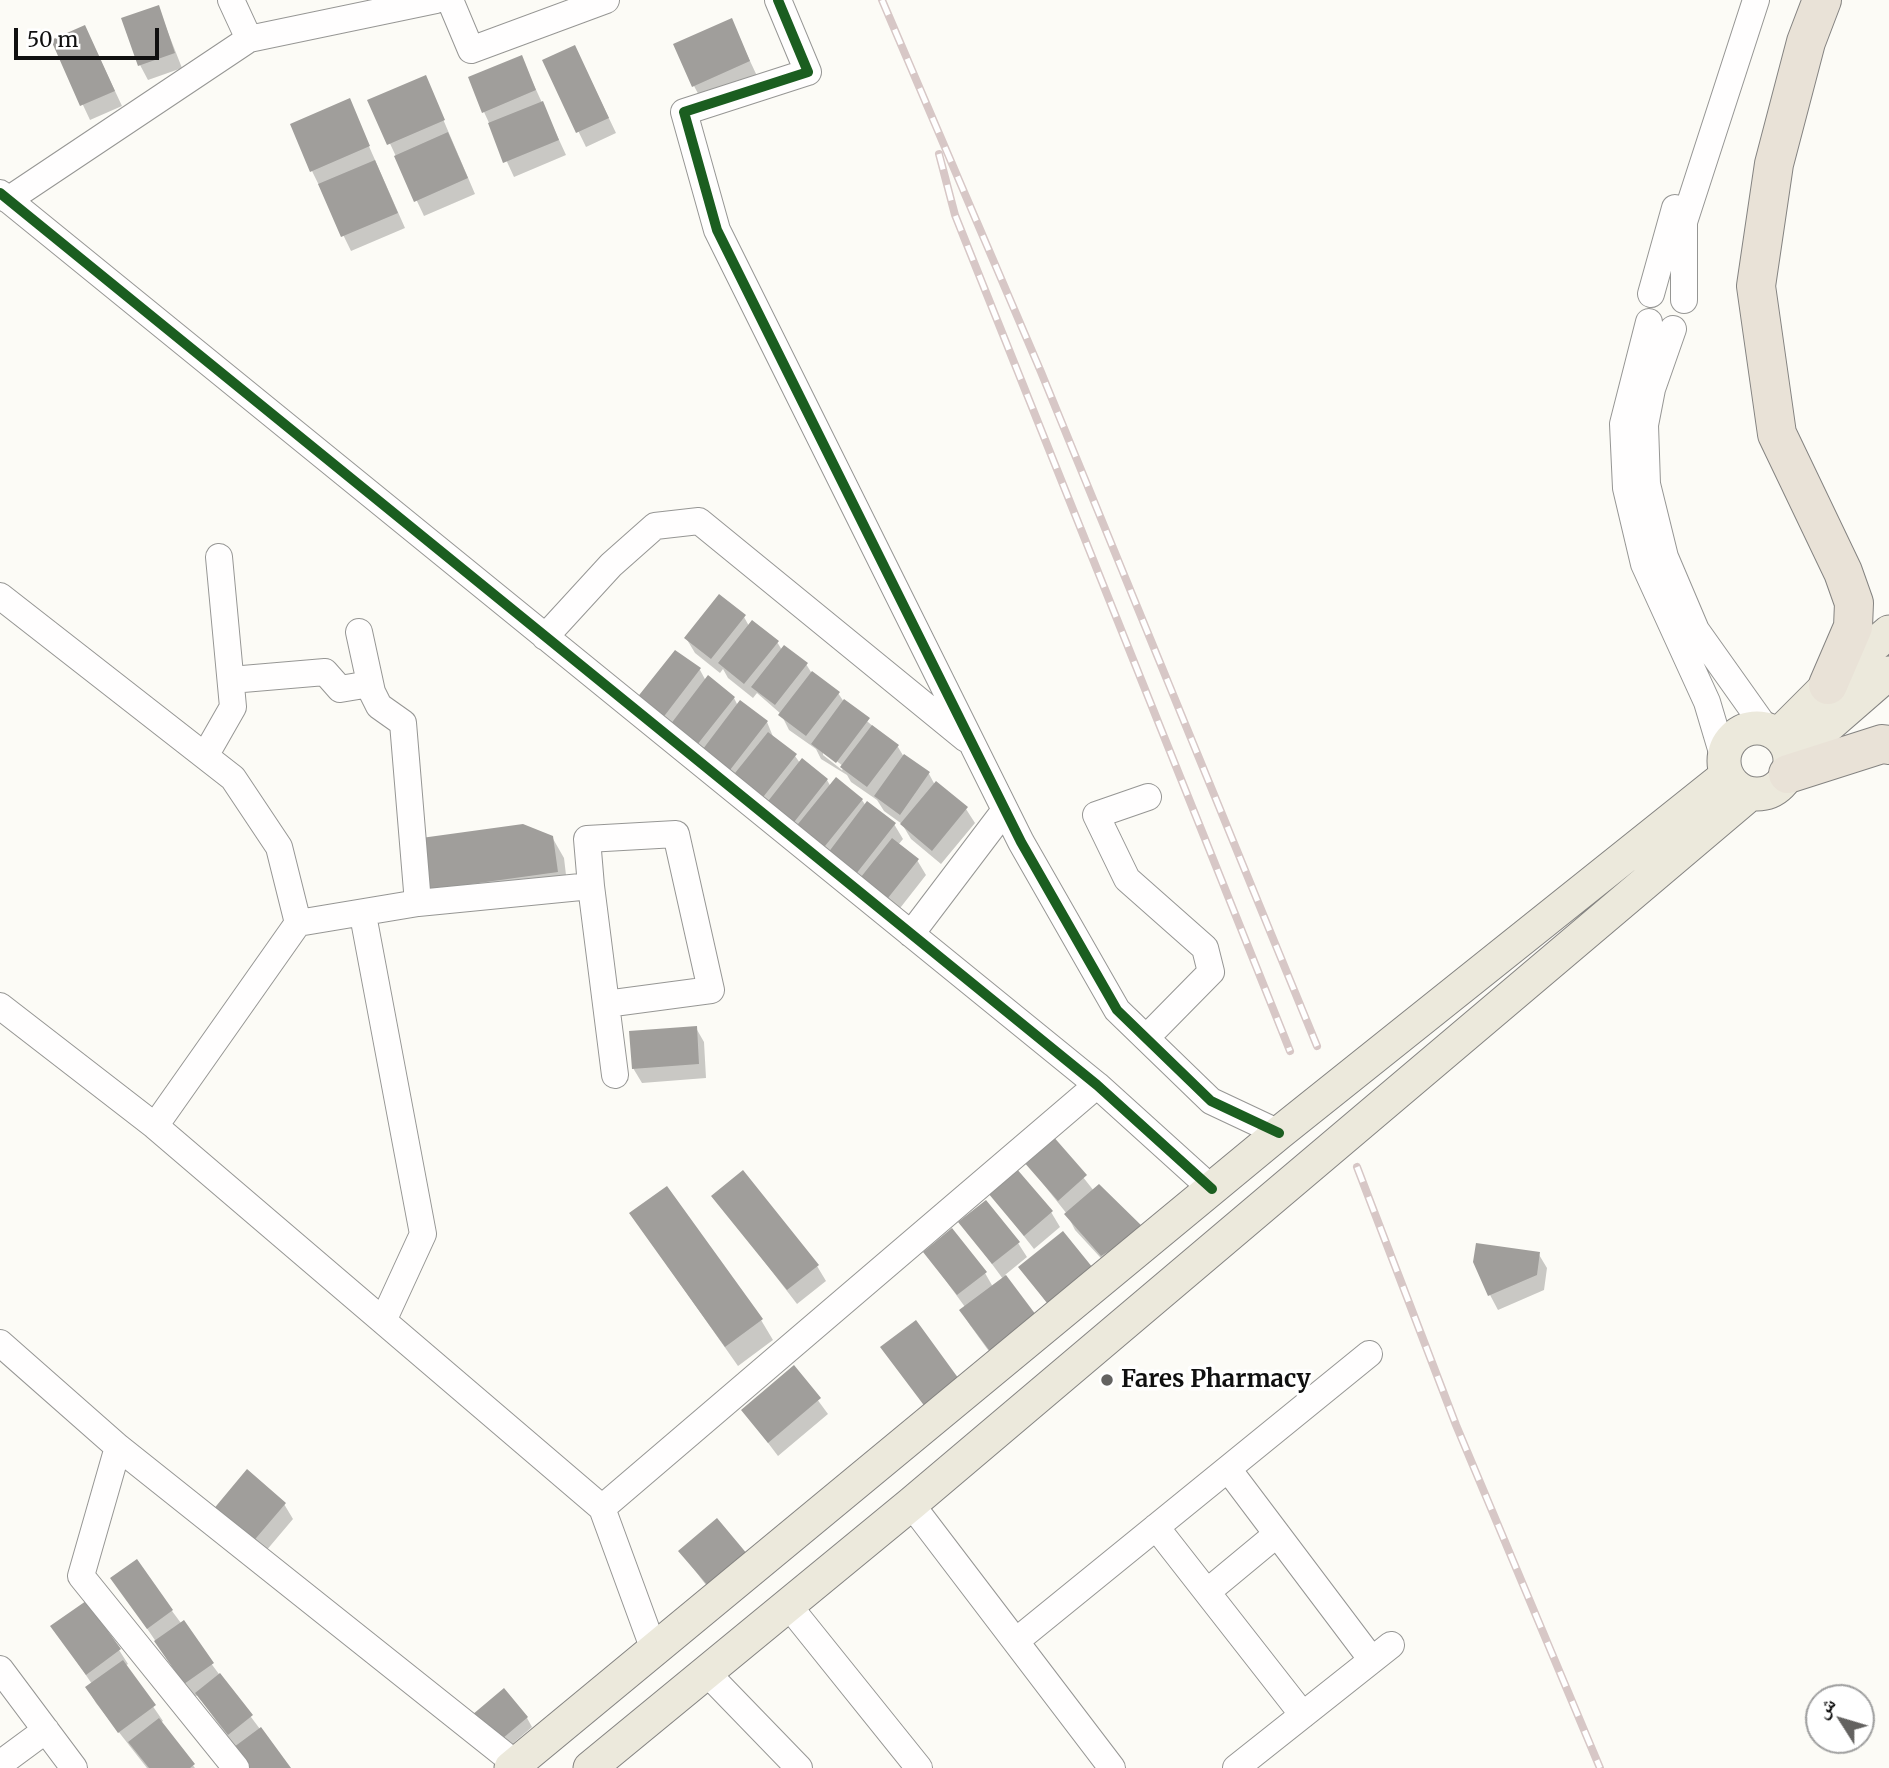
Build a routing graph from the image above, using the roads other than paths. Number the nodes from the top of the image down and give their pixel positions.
1 (231, 0) edge
2 (436, 0) edge
3 (450, 0) edge
4 (606, 0) edge
5 (778, 0) edge
6 (1742, 0) edge
7 (1756, 0) edge
8 (1822, 0) edge
9 (249, 39) junction
10 (4, 196) edge
11 (1651, 295) junction
12 (1684, 300) junction
13 (1661, 326) junction
14 (219, 557) dead end
15 (0, 596) edge
16 (359, 632) dead end
17 (1889, 632) edge
18 (545, 636) junction
19 (1889, 673) edge
20 (231, 680) junction
21 (370, 684) junction
22 (1828, 685) junction
23 (972, 744) junction
24 (1889, 745) edge
25 (1781, 749) junction
26 (205, 756) junction
27 (1733, 776) junction
28 (1148, 797) dead end
29 (1005, 810) junction
30 (591, 886) junction
31 (418, 904) junction
32 (363, 915) junction
33 (298, 923) junction
34 (911, 934) junction
35 (606, 1004) junction
36 (0, 1006) edge
37 (1146, 1038) junction
38 (615, 1075) dead end
39 (1097, 1085) junction
40 (155, 1126) junction
41 (1279, 1133) junction
42 (1212, 1189) junction
43 (383, 1321) junction
44 (0, 1343) edge
45 (1369, 1354) dead end
46 (118, 1447) junction
47 (1228, 1469) junction
48 (911, 1504) junction
49 (602, 1508) junction
50 (1156, 1527) junction
51 (1277, 1534) junction
52 (1207, 1592) junction
53 (788, 1605) junction
54 (1016, 1642) junction
55 (654, 1650) junction
56 (0, 1669) edge
57 (706, 1672) junction
58 (1303, 1715) junction
59 (46, 1730) junction
60 (0, 1764) edge
61 (514, 1766) edge
62 (74, 1768) edge
63 (236, 1768) edge
64 (590, 1768) edge
65 (799, 1768) edge
66 (919, 1768) edge
67 (1112, 1768) edge
68 (1236, 1768) edge

1 - 9 street
2 - 9 street
3 - 4 street
5 - 23 street
6 - 11 street
7 - 12 street
8 - 22 highway
9 - 10 street
10 - 18 street
11 - 12 street
11 - 13 street
12 - 13 street
13 - 25 street
13 - 27 street
14 - 20 street
15 - 26 street
16 - 21 street
17 - 22 main road
18 - 23 street
18 - 34 street
19 - 25 main road
20 - 21 street
20 - 26 street
21 - 31 street
22 - 25 main road
23 - 29 street
24 - 25 highway
25 - 27 main road
25 - 27 main road
26 - 33 street
27 - 41 main road
27 - 48 main road
28 - 37 street
29 - 34 street
29 - 37 street
30 - 31 street
30 - 35 street
30 - 35 street
31 - 32 street
32 - 33 street
32 - 43 street
33 - 40 street
34 - 39 street
35 - 38 street
36 - 40 street
37 - 41 street
39 - 42 street
39 - 49 street
40 - 43 street
41 - 42 main road
42 - 55 main road
43 - 49 street
44 - 46 street
45 - 47 street
46 - 61 street
46 - 63 street
47 - 50 street
47 - 51 street
48 - 53 main road
48 - 54 street
49 - 55 street
50 - 52 street
50 - 54 street
51 - 52 street
51 - 58 street
52 - 58 street
53 - 57 main road
53 - 66 street
54 - 67 street
55 - 61 main road
56 - 59 street
57 - 64 main road
57 - 65 street
58 - 68 street
59 - 60 street
59 - 62 street

